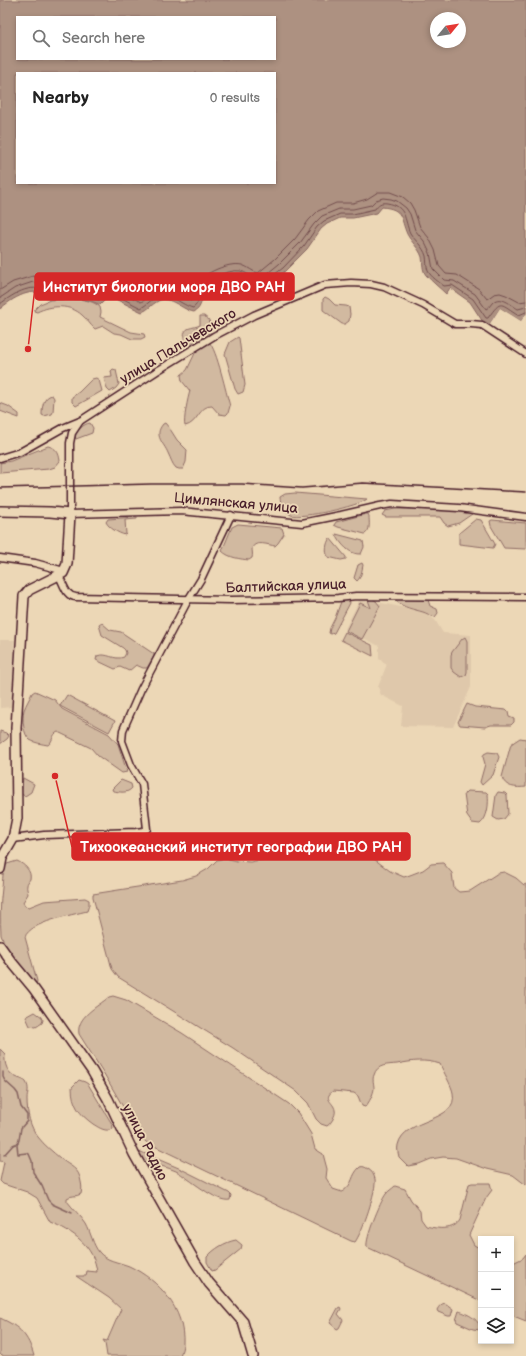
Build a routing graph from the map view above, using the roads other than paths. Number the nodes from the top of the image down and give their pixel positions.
1 (526, 354) edge
2 (80, 421) junction
3 (0, 458) edge
4 (0, 511) edge
5 (70, 514) junction
6 (231, 515) junction
7 (526, 517) edge
8 (0, 558) edge
9 (62, 573) junction
10 (526, 597) edge
11 (188, 600) junction
12 (13, 839) junction
13 (0, 869) edge
14 (0, 946) edge
15 (253, 1356) edge

1 - 2 street, улица Пальчевского
2 - 3 street, улица Пальчевского
2 - 5 street
4 - 5 main road
5 - 6 street, Цимлянская улица
5 - 9 main road
6 - 7 street, Цимлянская улица
6 - 11 street
8 - 9 street
9 - 11 street, Балтийская улица
9 - 12 main road
10 - 11 street, Балтийская улица
11 - 12 street
12 - 13 main road
14 - 15 main road, улица Радио

